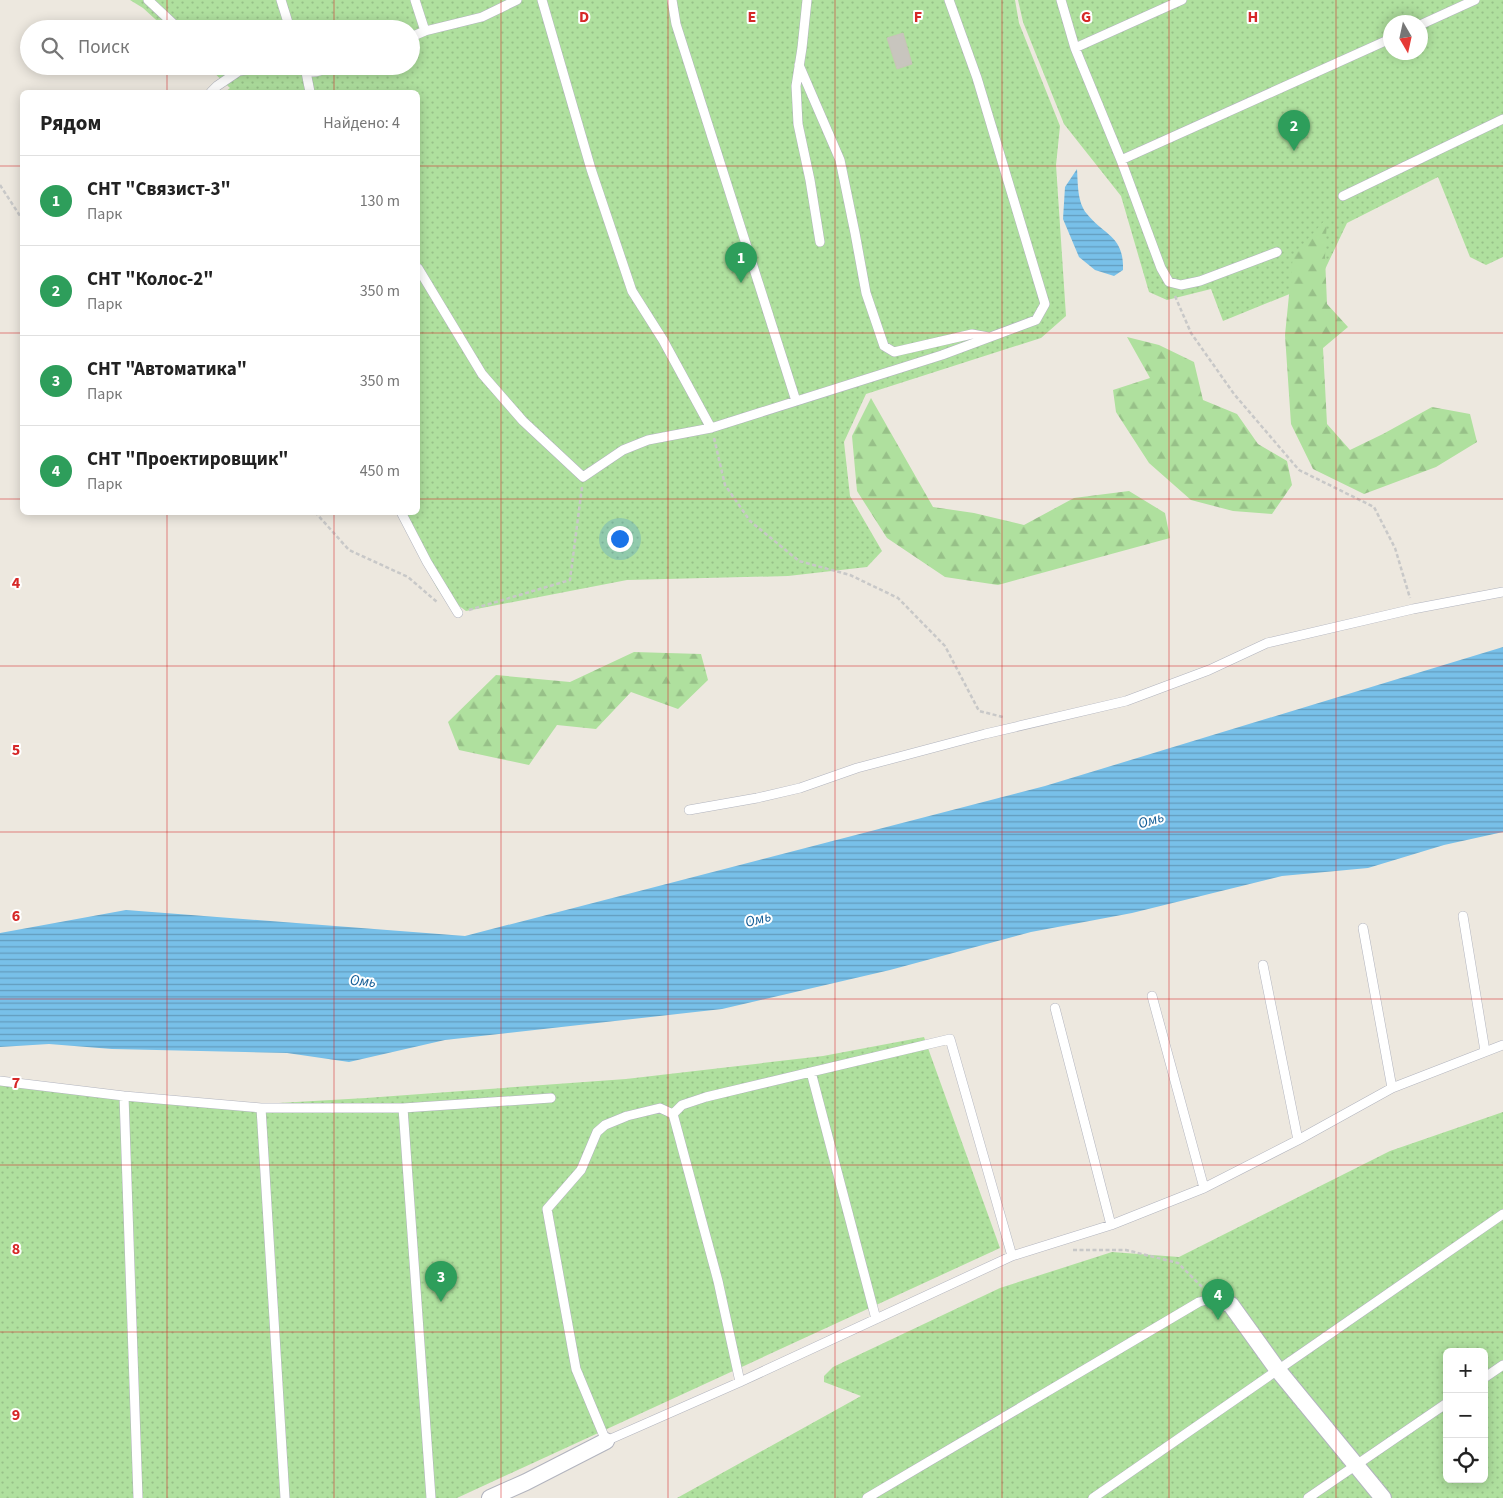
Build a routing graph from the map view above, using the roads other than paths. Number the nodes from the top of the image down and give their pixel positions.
1 (281, 0) edge
2 (415, 0) edge
3 (517, 0) edge
4 (542, 0) edge
5 (672, 0) edge
6 (807, 0) edge
7 (948, 0) edge
8 (1061, 0) edge
9 (1182, 0) edge
10 (1475, 0) edge
11 (151, 1) edge
12 (170, 20) edge
13 (287, 20) edge
14 (1428, 21) edge
15 (425, 31) junction
16 (420, 33) edge
17 (1383, 42) edge
18 (1074, 48) junction
19 (799, 65) junction
20 (234, 75) edge
21 (307, 75) edge
22 (213, 90) edge
23 (310, 90) edge
24 (1503, 119) edge
25 (1121, 160) junction
26 (1343, 196) dead end
27 (820, 242) dead end
28 (1277, 252) dead end
29 (420, 271) edge
30 (990, 337) junction
31 (796, 401) junction
32 (711, 428) junction
33 (403, 515) edge
34 (1503, 592) edge
35 (458, 613) road end
36 (689, 810) dead end
37 (1463, 916) dead end
38 (1363, 928) dead end
39 (1262, 965) dead end
40 (1152, 996) dead end
41 (1055, 1008) dead end
42 (1503, 1045) edge
43 (1485, 1051) junction
44 (811, 1072) junction
45 (0, 1081) edge
46 (1392, 1088) junction
47 (124, 1096) junction
48 (551, 1098) dead end
49 (262, 1108) junction
50 (403, 1108) junction
51 (673, 1114) junction
52 (1298, 1140) junction
53 (1204, 1188) junction
54 (1503, 1214) edge
55 (1112, 1225) junction
56 (1012, 1256) junction
57 (1211, 1299) joint
58 (876, 1318) junction
59 (1503, 1365) edge
60 (1278, 1369) junction
61 (1488, 1375) edge
62 (740, 1382) junction
63 (1443, 1406) edge
64 (606, 1441) junction
65 (1356, 1465) junction
66 (138, 1498) edge
67 (285, 1498) edge
68 (431, 1498) edge
69 (490, 1498) edge
70 (867, 1498) edge
71 (1093, 1498) edge
72 (1308, 1498) edge
73 (1383, 1498) edge

1 - 13 lane
2 - 15 lane
3 - 15 lane
4 - 32 lane
5 - 31 lane
6 - 19 lane
7 - 30 lane
8 - 18 lane
9 - 18 lane
10 - 14 lane
11 - 12 lane
15 - 16 lane
17 - 25 lane
18 - 25 lane
19 - 27 lane
19 - 30 lane
20 - 22 lane
21 - 23 lane
24 - 26 lane
25 - 28 lane
29 - 32 lane
30 - 31 lane
31 - 32 lane
33 - 35 lane
34 - 36 lane
37 - 43 lane
38 - 46 lane
39 - 52 lane
40 - 53 lane
41 - 55 lane
42 - 43 lane
43 - 46 lane
44 - 51 lane
44 - 56 lane
44 - 58 lane
45 - 47 lane
46 - 52 lane
47 - 49 lane
47 - 66 lane
48 - 50 lane
49 - 50 lane
49 - 67 lane
50 - 68 lane
51 - 62 lane
51 - 64 lane
52 - 53 lane
53 - 55 lane
54 - 60 lane
55 - 56 lane
56 - 58 lane
57 - 60 street
57 - 70 lane
58 - 62 lane
59 - 61 lane
60 - 65 street
60 - 71 lane
62 - 64 lane
63 - 65 lane
64 - 69 street
65 - 72 lane
65 - 73 street

